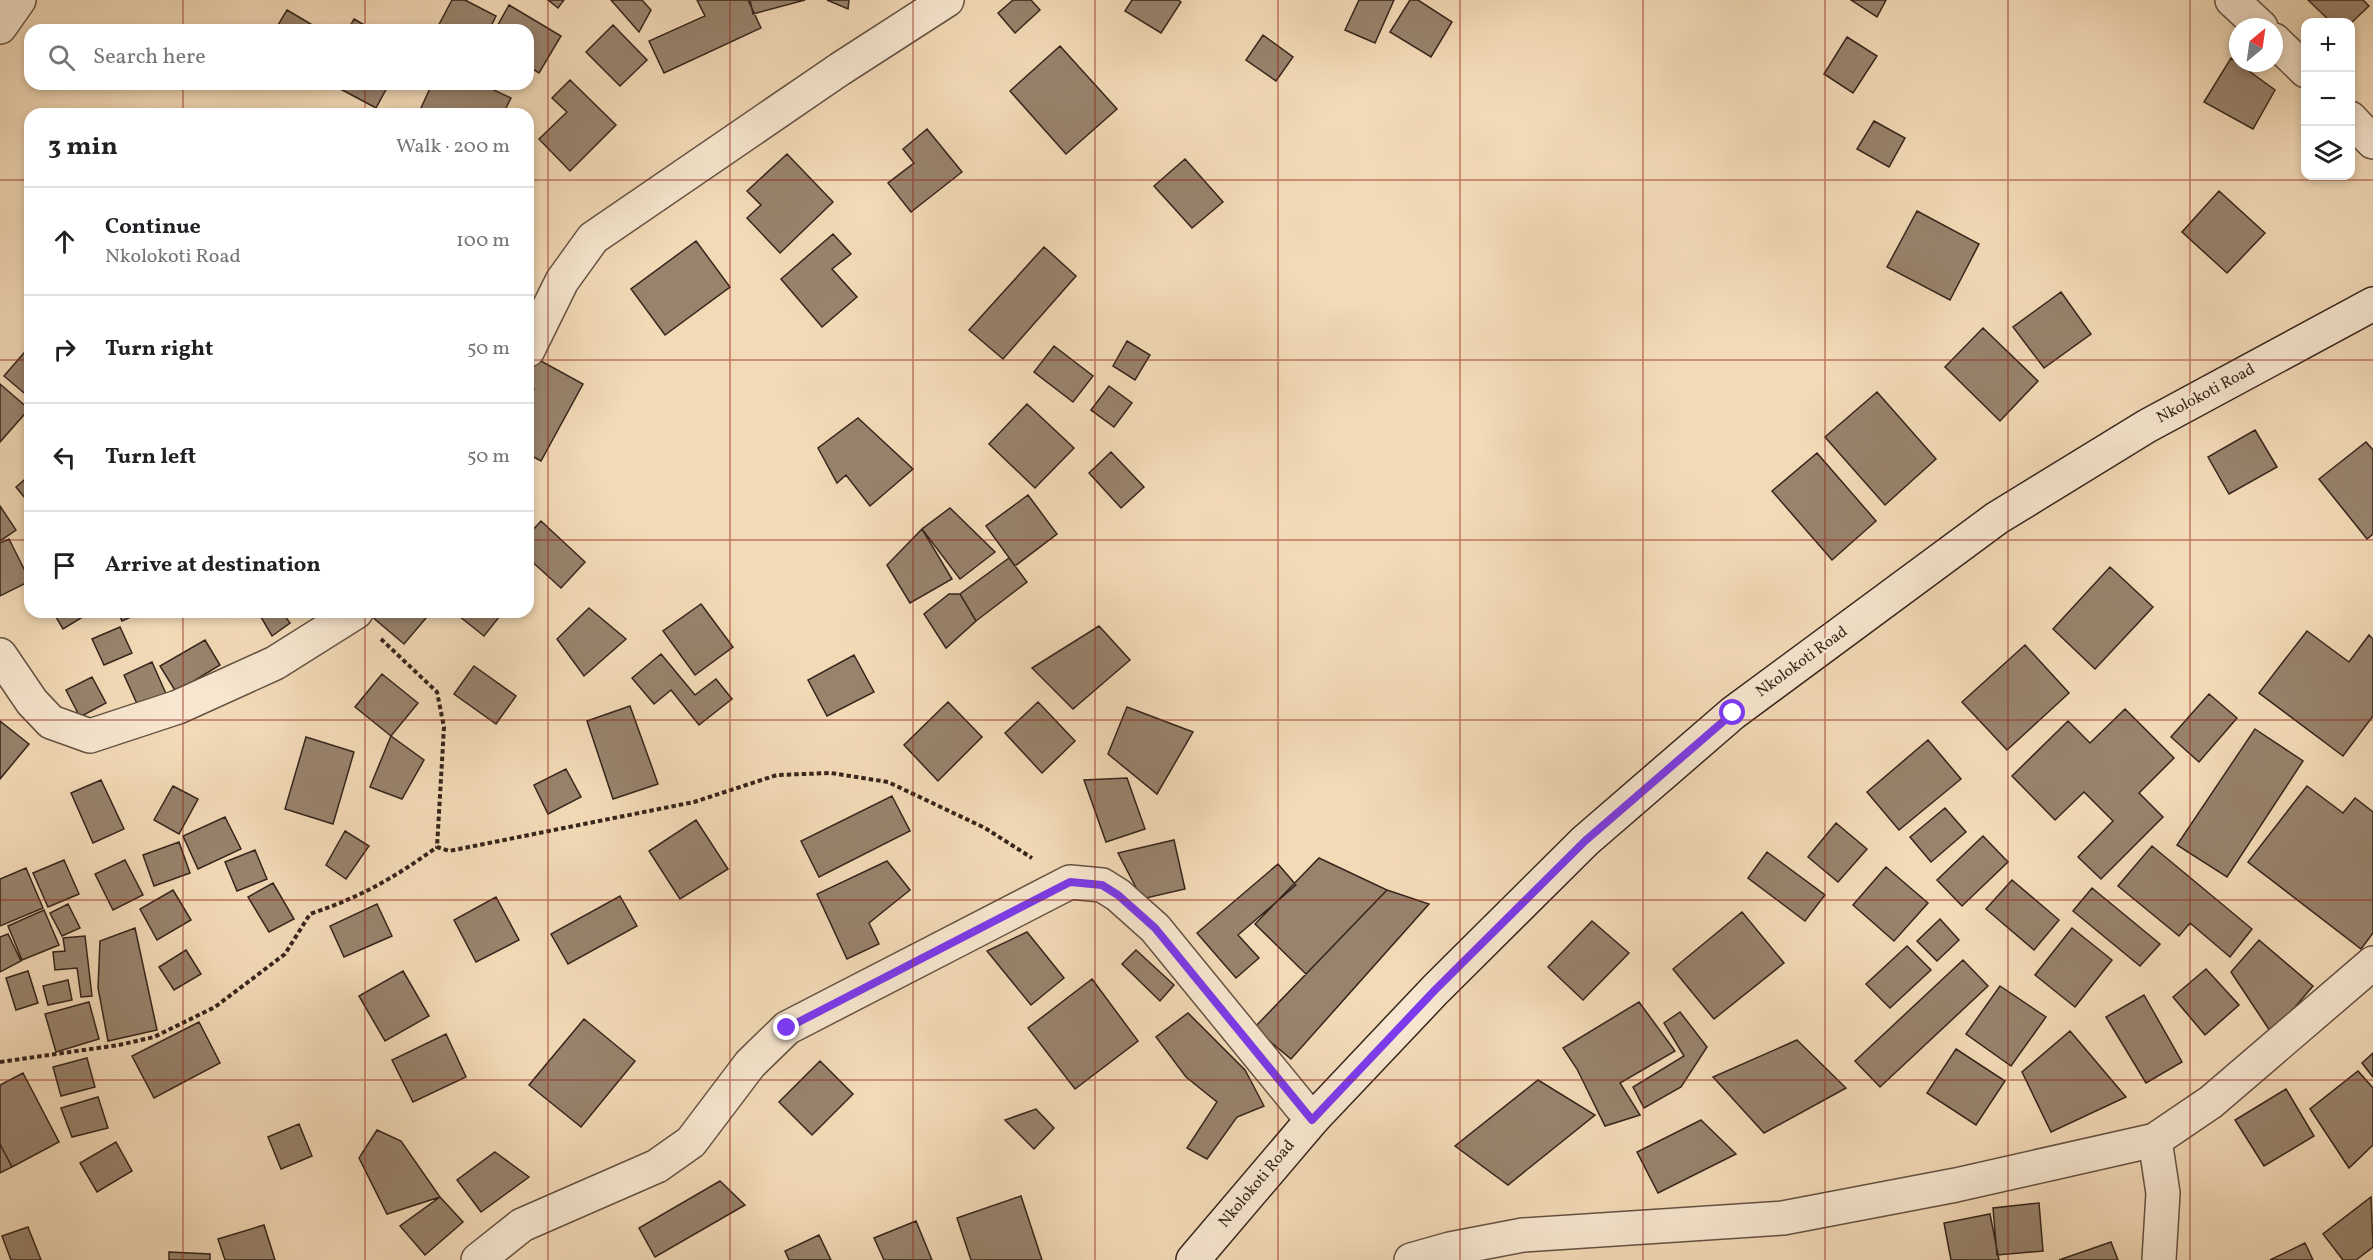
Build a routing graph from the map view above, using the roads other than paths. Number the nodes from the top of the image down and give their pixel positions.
1 (19, 0) edge
2 (947, 0) edge
3 (2232, 0) edge
4 (2251, 18) edge
5 (0, 27) edge
6 (2283, 49) edge
7 (2301, 66) edge
8 (2355, 123) edge
9 (2373, 142) edge
10 (2373, 304) edge
11 (534, 338) edge
12 (347, 618) edge
13 (0, 655) edge
14 (2373, 963) edge
15 (1312, 1120) junction
16 (2155, 1140) junction
17 (478, 1260) edge
18 (1193, 1260) edge
19 (1411, 1260) edge
20 (2159, 1260) edge

1 - 5 street
2 - 11 street
3 - 4 street
6 - 7 street
8 - 9 street
10 - 15 street, Nkolokoti Road
12 - 13 street
14 - 16 street
15 - 17 street
15 - 18 street, Nkolokoti Road
16 - 19 street
16 - 20 street

